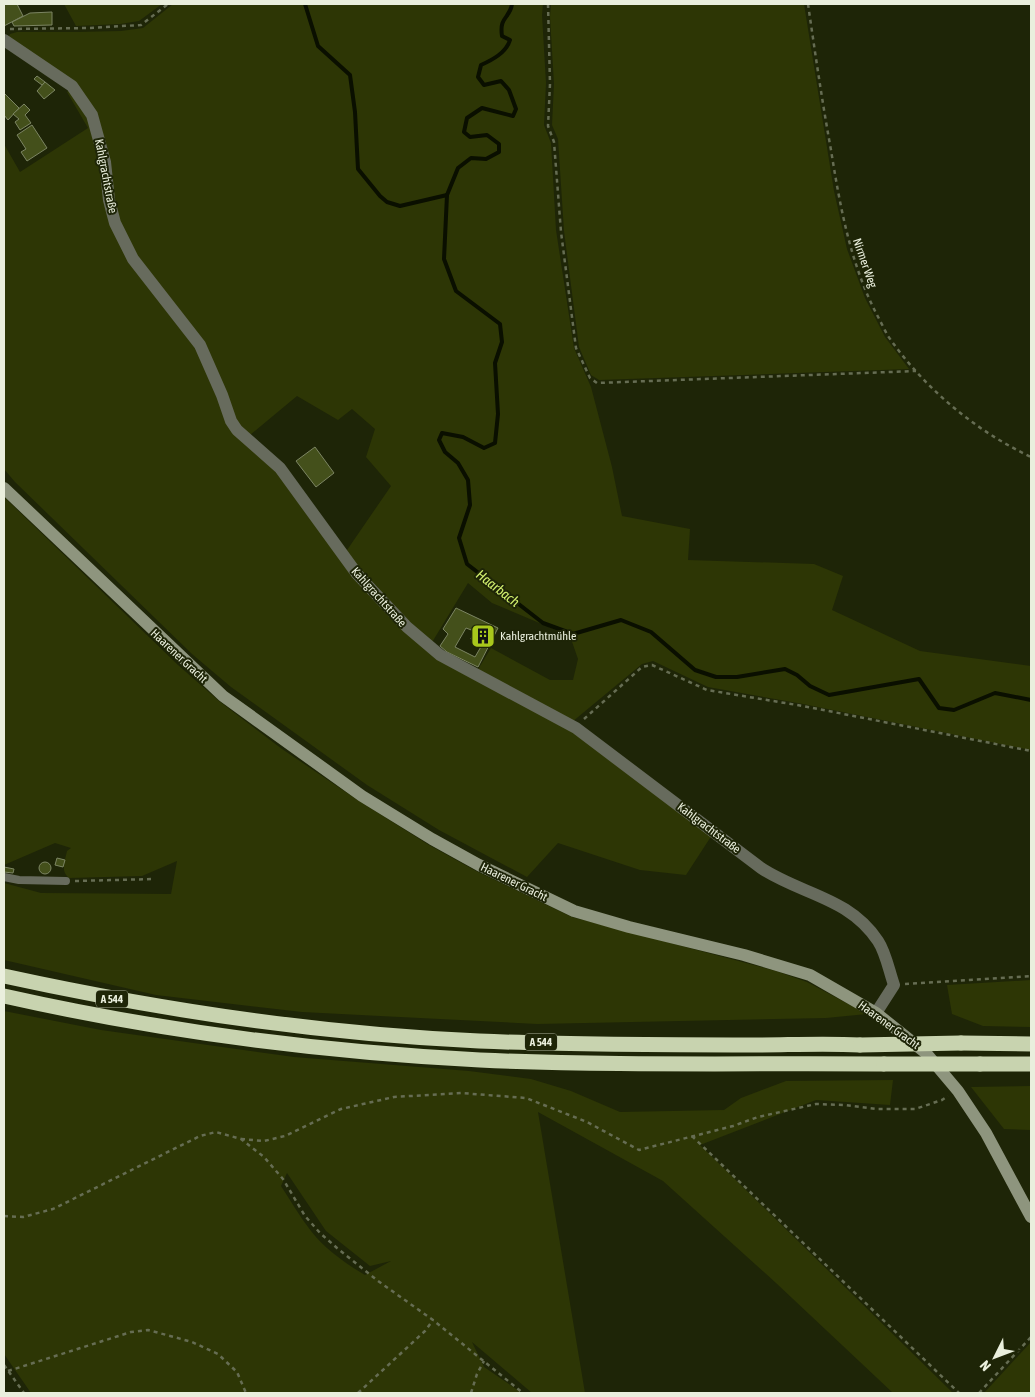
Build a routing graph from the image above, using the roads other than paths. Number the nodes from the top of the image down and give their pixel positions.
1 (4, 40) edge
2 (4, 488) edge
3 (4, 877) edge
4 (66, 881) road end
5 (4, 976) edge
6 (4, 996) edge
7 (876, 1013) junction
8 (1031, 1044) edge
9 (1031, 1064) edge
10 (1031, 1217) edge

1 - 7 street, Kahlgrachtstraße
2 - 7 main road, Haarener Gracht
3 - 4 lane
5 - 8 highway, A 544, bridge
6 - 9 highway, A 544, bridge
7 - 10 main road, Haarener Gracht

